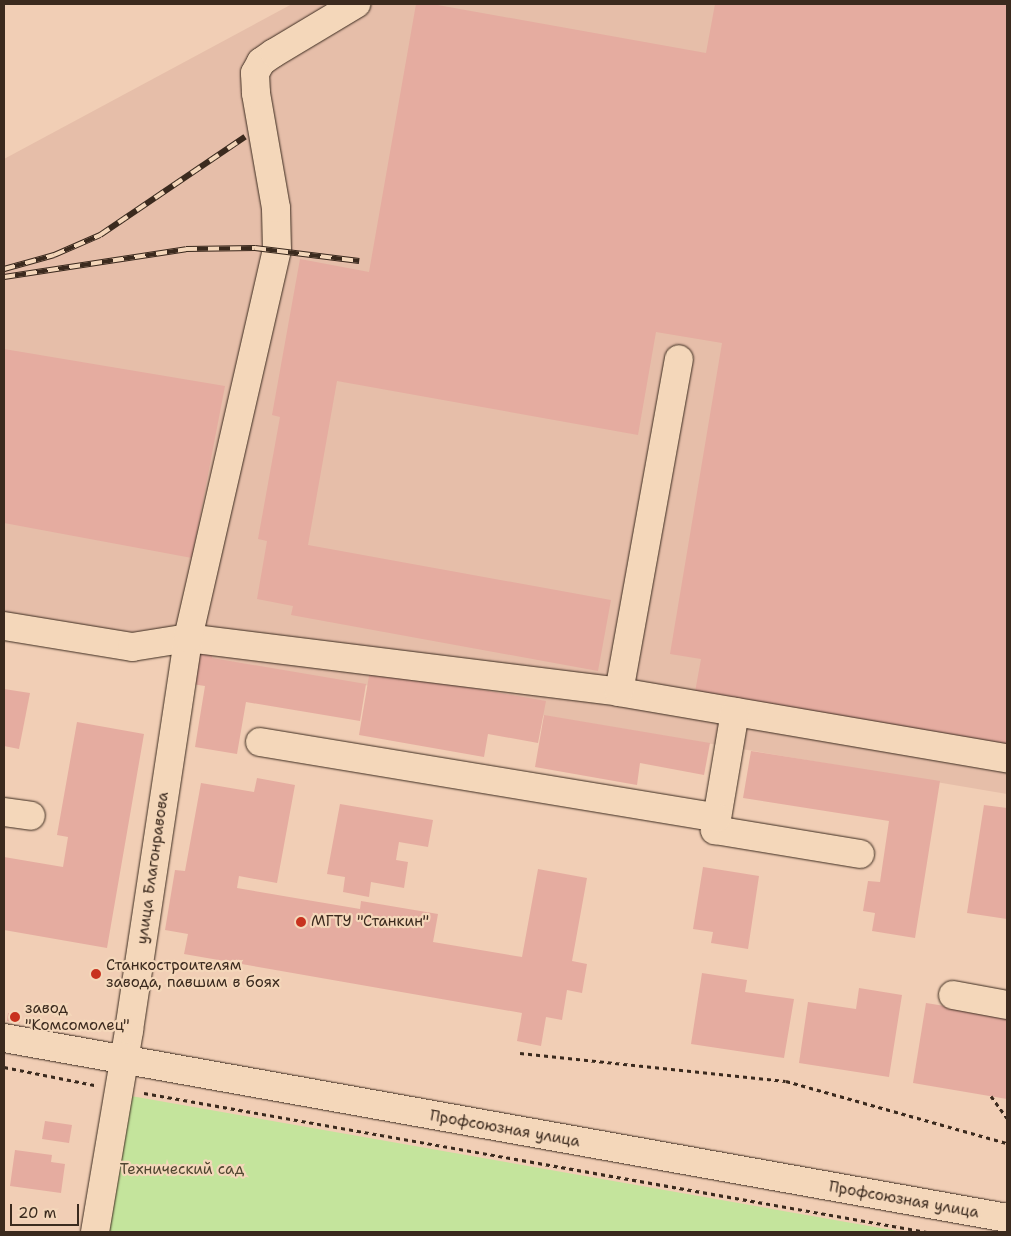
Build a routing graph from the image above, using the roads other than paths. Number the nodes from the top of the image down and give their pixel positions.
1 (356, 4) edge
2 (679, 359) dead end
3 (4, 626) edge
4 (188, 638) junction
5 (618, 692) junction
6 (735, 712) junction
7 (260, 742) dead end
8 (1007, 758) edge
9 (4, 812) edge
10 (30, 816) dead end
11 (717, 818) junction
12 (860, 854) dead end
13 (953, 995) dead end
14 (1007, 1005) edge
15 (4, 1038) edge
16 (123, 1060) junction
17 (1007, 1218) edge
18 (95, 1232) edge

1 - 4 main road, улица Благонравова
2 - 5 main road
3 - 4 main road
4 - 5 main road
4 - 16 main road, улица Благонравова
5 - 6 main road
6 - 8 main road
6 - 11 main road
7 - 11 main road
9 - 10 main road
11 - 12 main road
13 - 14 main road
15 - 16 main road, Профсоюзная улица
16 - 17 main road, Профсоюзная улица
16 - 18 main road, улица Благонравова

